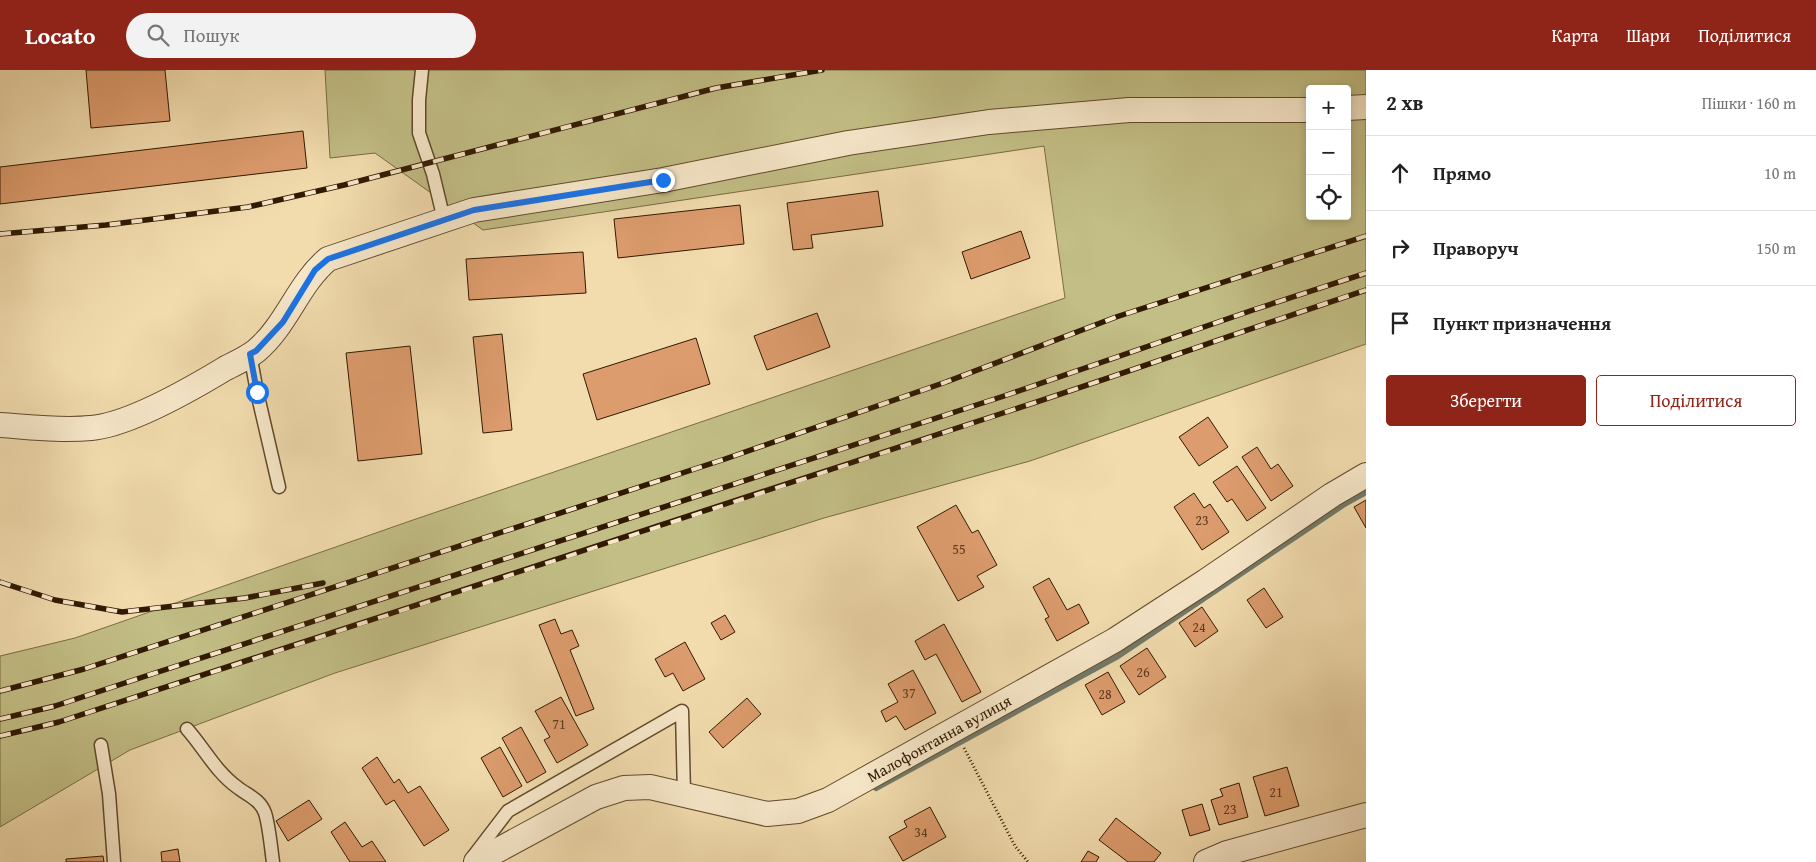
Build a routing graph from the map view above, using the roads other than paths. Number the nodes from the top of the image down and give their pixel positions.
1 (422, 70) edge
2 (1366, 107) edge
3 (1351, 108) edge
4 (1306, 110) edge
5 (444, 220) junction
6 (250, 354) junction
7 (0, 425) edge
8 (1366, 475) edge
9 (279, 487) dead end
10 (187, 729) dead end
11 (101, 744) dead end
12 (684, 794) junction
13 (1366, 815) edge
14 (114, 862) edge
15 (273, 862) edge
16 (469, 862) edge
17 (476, 862) edge
18 (1206, 862) edge

1 - 5 lane
2 - 3 street
4 - 5 street
5 - 6 street
6 - 7 street
6 - 9 lane
8 - 12 street, Малофонтанна вулиця
10 - 15 lane
11 - 14 lane
12 - 16 lane
12 - 17 street, Малофонтанна вулиця
13 - 18 street

